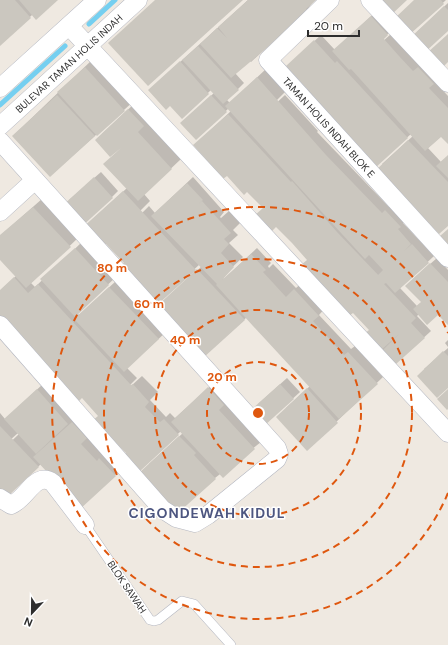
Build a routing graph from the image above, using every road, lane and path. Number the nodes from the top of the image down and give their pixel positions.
1 (97, 0) edge
2 (138, 0) edge
3 (330, 0) edge
4 (370, 0) edge
5 (69, 26) junction
6 (88, 46) junction
7 (448, 83) edge
8 (0, 88) edge
9 (0, 126) edge
10 (0, 142) edge
11 (35, 180) junction
12 (0, 212) edge
13 (448, 258) edge
14 (0, 325) edge
15 (448, 433) edge
16 (0, 498) edge
17 (85, 525) joint
18 (231, 645) edge

1 - 5 street
2 - 6 street, BULEVAR TAMAN HOLIS INDAH
3 - 13 street, TAMAN HOLIS INDAH BLOK E
4 - 7 street
5 - 6 street
5 - 8 street
6 - 9 street, BULEVAR TAMAN HOLIS INDAH
6 - 15 street
10 - 11 street
11 - 12 street
11 - 14 street
16 - 17 street
17 - 18 lane, BLOK SAWAH

